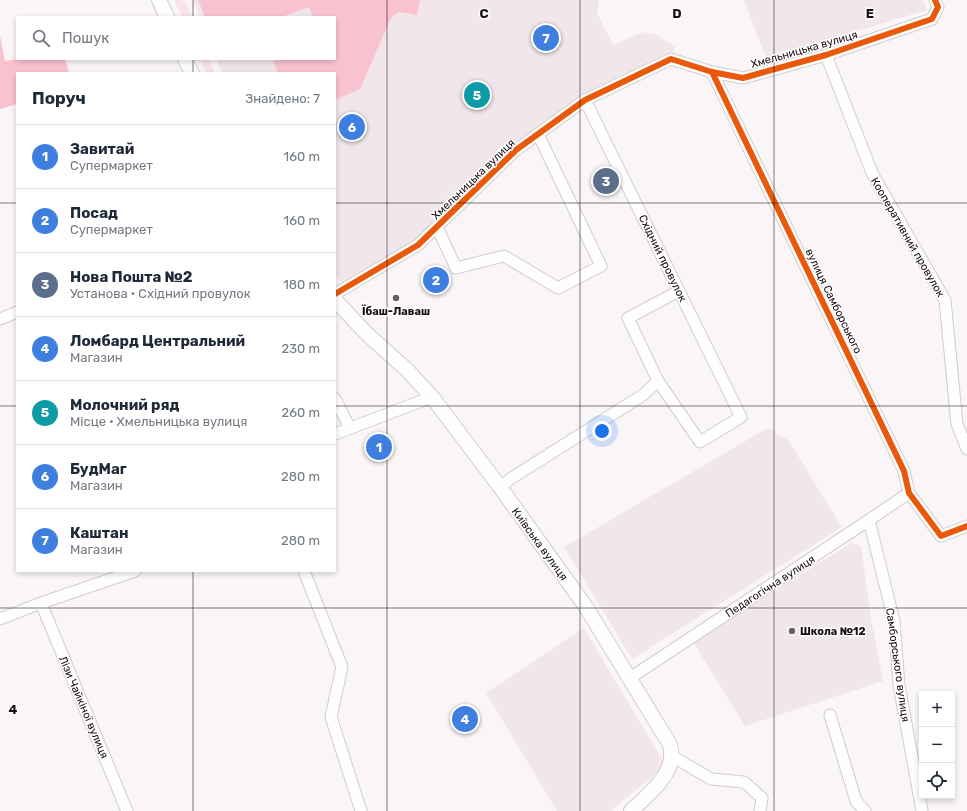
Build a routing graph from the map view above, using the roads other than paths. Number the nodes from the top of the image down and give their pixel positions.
1 (159, 0) edge
2 (937, 3) edge
3 (167, 16) edge
4 (826, 55) junction
5 (186, 60) edge
6 (192, 72) edge
7 (712, 72) junction
8 (584, 100) junction
9 (538, 134) junction
10 (436, 227) junction
11 (679, 291) junction
12 (336, 293) edge
13 (336, 301) edge
14 (16, 312) edge
15 (0, 319) edge
16 (658, 381) junction
17 (432, 397) junction
18 (336, 401) edge
19 (350, 428) junction
20 (336, 434) edge
21 (967, 449) edge
22 (500, 487) junction
23 (909, 493) junction
24 (870, 520) junction
25 (967, 526) edge
26 (131, 572) edge
27 (304, 572) edge
28 (41, 603) junction
29 (0, 620) edge
30 (630, 678) junction
31 (830, 715) dead end
32 (672, 756) junction
33 (127, 811) edge
34 (361, 811) edge
35 (632, 811) edge
36 (760, 811) edge
37 (865, 811) edge
38 (922, 811) edge

1 - 3 main road
2 - 4 street, Хмельницька вулиця
4 - 7 street, Хмельницька вулиця
4 - 21 street, Кооперативний провулок
5 - 6 main road
7 - 8 street, Хмельницька вулиця
7 - 23 street, вулиця Самборського
8 - 9 street, Хмельницька вулиця
8 - 11 street, Східний провулок
9 - 10 street, Хмельницька вулиця
9 - 10 street
10 - 12 street, Хмельницька вулиця
11 - 16 street
11 - 16 street, Східний провулок
13 - 17 main road, Київська вулиця
14 - 15 street
16 - 22 street
17 - 19 street
17 - 22 main road, Київська вулиця
18 - 19 street
19 - 20 street
22 - 30 main road, Київська вулиця
23 - 24 street, Педагогічна вулиця
23 - 25 street, вулиця Самборського
24 - 30 street, Педагогічна вулиця
24 - 38 street, Самборського вулиця
26 - 28 street
27 - 34 street
28 - 29 street
28 - 33 street, Лізи Чайкіної вулиця
30 - 32 main road, Київська вулиця
31 - 37 street
32 - 35 main road
32 - 36 street

